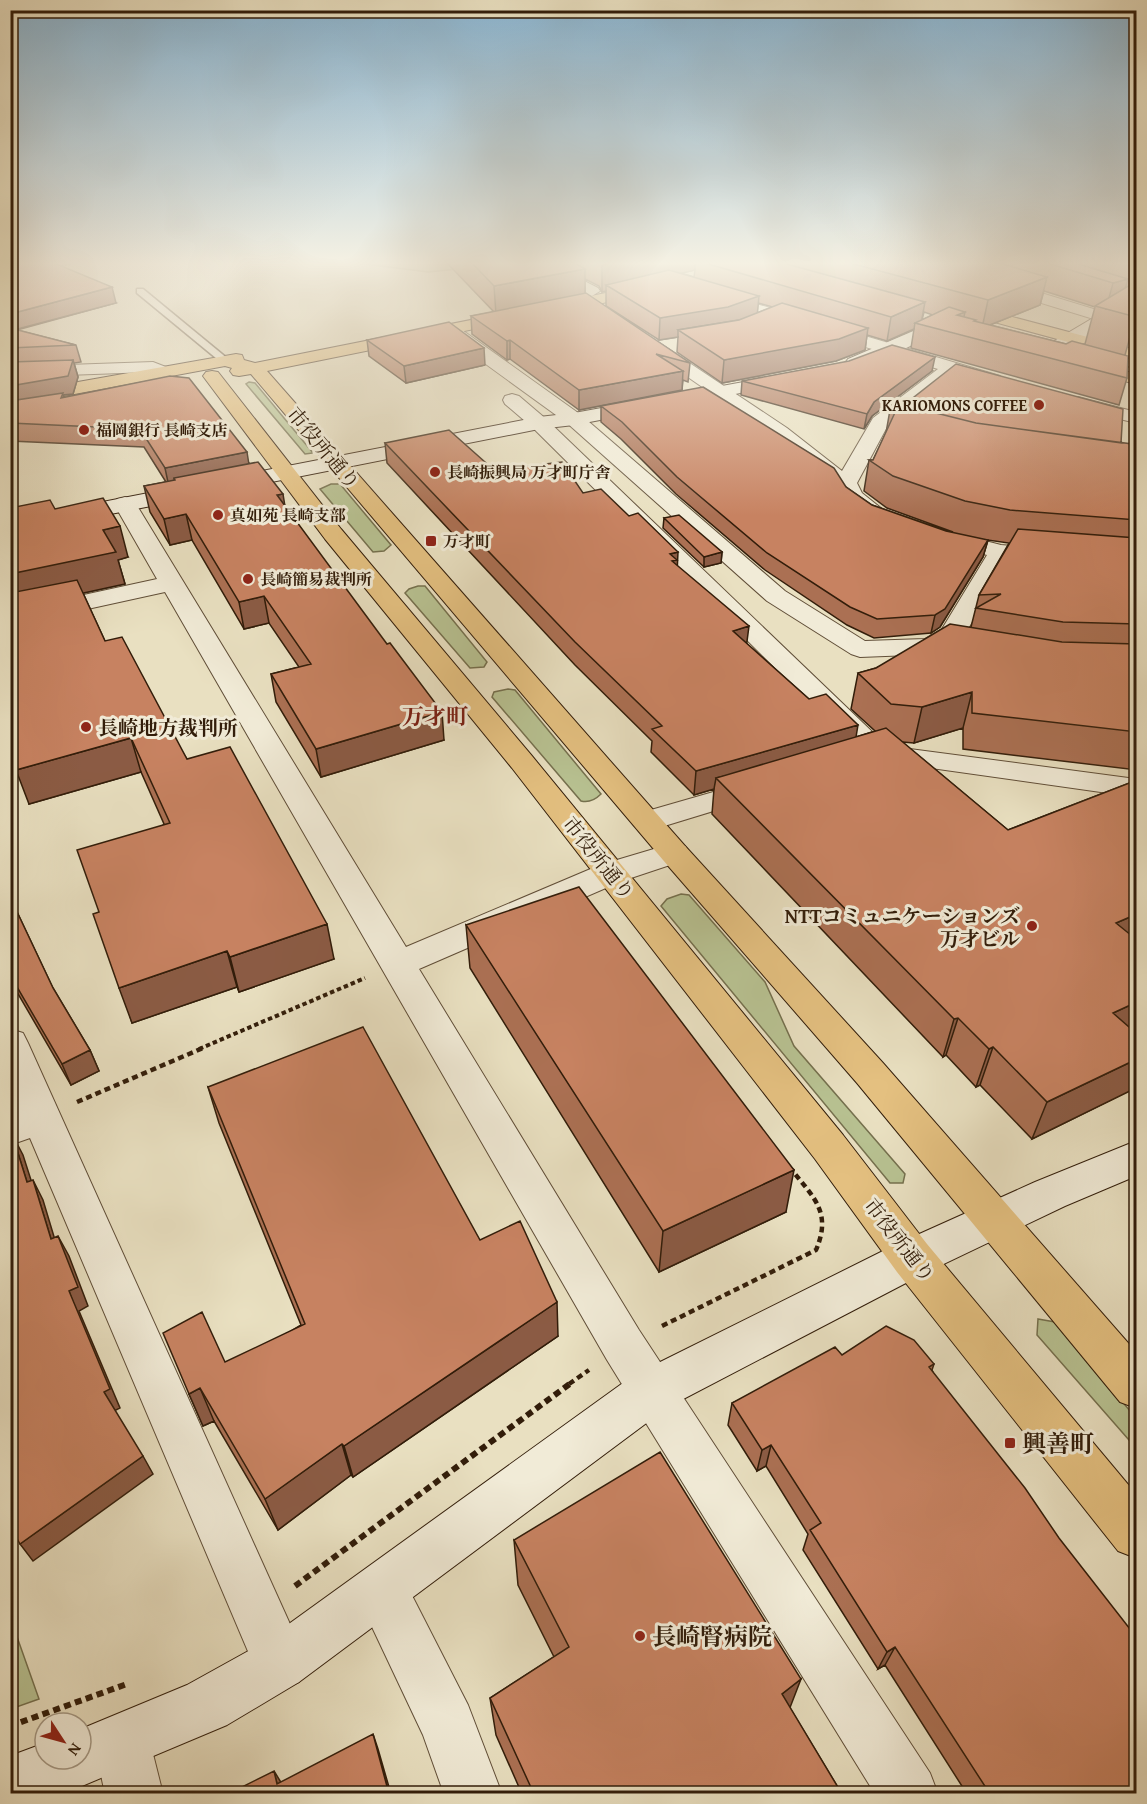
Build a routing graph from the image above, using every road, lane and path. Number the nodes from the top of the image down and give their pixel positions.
1 (208, 347) edge
2 (304, 347) edge
3 (357, 347) edge
4 (458, 347) edge
5 (467, 347) edge
6 (659, 347) edge
7 (879, 347) edge
8 (895, 347) edge
9 (1058, 347) edge
10 (1104, 347) edge
11 (655, 348) joint
12 (1026, 349) edge
13 (888, 350) junction
14 (1045, 354) junction
15 (1137, 356) edge
16 (225, 361) junction
17 (255, 368) junction
18 (950, 368) junction
19 (831, 370) edge
20 (10, 372) edge
21 (165, 373) junction
22 (809, 374) edge
23 (212, 376) junction
24 (1137, 380) edge
25 (1008, 384) edge
26 (723, 392) junction
27 (1066, 400) edge
28 (11, 410) edge
29 (574, 419) junction
30 (539, 423) junction
31 (879, 423) junction
32 (1136, 424) edge
33 (902, 428) edge
34 (336, 462) junction
35 (287, 473) junction
36 (846, 483) junction
37 (124, 504) junction
38 (899, 523) edge
39 (10, 527) edge
40 (920, 530) edge
41 (1001, 552) junction
42 (1137, 563) edge
43 (172, 583) junction
44 (10, 619) edge
45 (931, 646) junction
46 (975, 653) edge
47 (893, 670) edge
48 (878, 753) junction
49 (843, 763) edge
50 (786, 780) edge
51 (1137, 788) edge
52 (661, 837) junction
53 (611, 873) junction
54 (398, 964) junction
55 (10, 1043) edge
56 (26, 1123) edge
57 (1137, 1158) edge
58 (789, 1166) edge
59 (994, 1219) junction
60 (912, 1257) junction
61 (654, 1329) dead end
62 (592, 1368) dead end
63 (1137, 1386) edge
64 (651, 1391) junction
65 (1137, 1533) edge
66 (381, 1591) junction
67 (256, 1614) junction
68 (280, 1663) junction
69 (129, 1683) dead end
70 (10, 1726) edge
71 (104, 1763) edge
72 (10, 1785) edge
73 (472, 1794) edge
74 (909, 1794) edge

1 - 16 lane
2 - 16 highway
3 - 17 highway
4 - 30 street
5 - 29 street
6 - 11 street
7 - 13 street
8 - 13 street
9 - 14 street
10 - 15 highway
11 - 26 street
12 - 14 highway
13 - 18 street
13 - 19 street
14 - 24 highway
16 - 17 highway
16 - 21 highway
16 - 23 highway
17 - 23 highway
17 - 34 highway, 市役所通り
18 - 25 street
18 - 31 street
20 - 21 street
21 - 28 highway
22 - 26 street
23 - 28 highway
23 - 35 highway, 市役所通り
26 - 29 street
26 - 36 street
27 - 32 street
29 - 30 street
29 - 45 street
30 - 34 street
30 - 48 street
31 - 33 street
31 - 36 street
34 - 35 street
34 - 52 highway, 市役所通り
35 - 37 street
35 - 53 highway, 市役所通り
36 - 38 street
37 - 39 street
37 - 43 street
40 - 41 street
41 - 42 street
41 - 45 street
43 - 44 street
43 - 54 street
45 - 46 street
45 - 47 street
48 - 49 street
48 - 51 street
50 - 52 street
52 - 53 street
52 - 59 highway, 市役所通り
53 - 54 street
53 - 60 highway, 市役所通り
54 - 56 path
54 - 64 street
55 - 56 street
56 - 67 street
57 - 59 street
58 - 61 path
59 - 60 street
59 - 63 highway, 市役所通り
60 - 64 street
60 - 65 highway, 市役所通り
62 - 67 path
64 - 66 street
64 - 74 street
66 - 68 street
66 - 73 street
67 - 68 street
68 - 71 street
69 - 70 path
71 - 72 street

